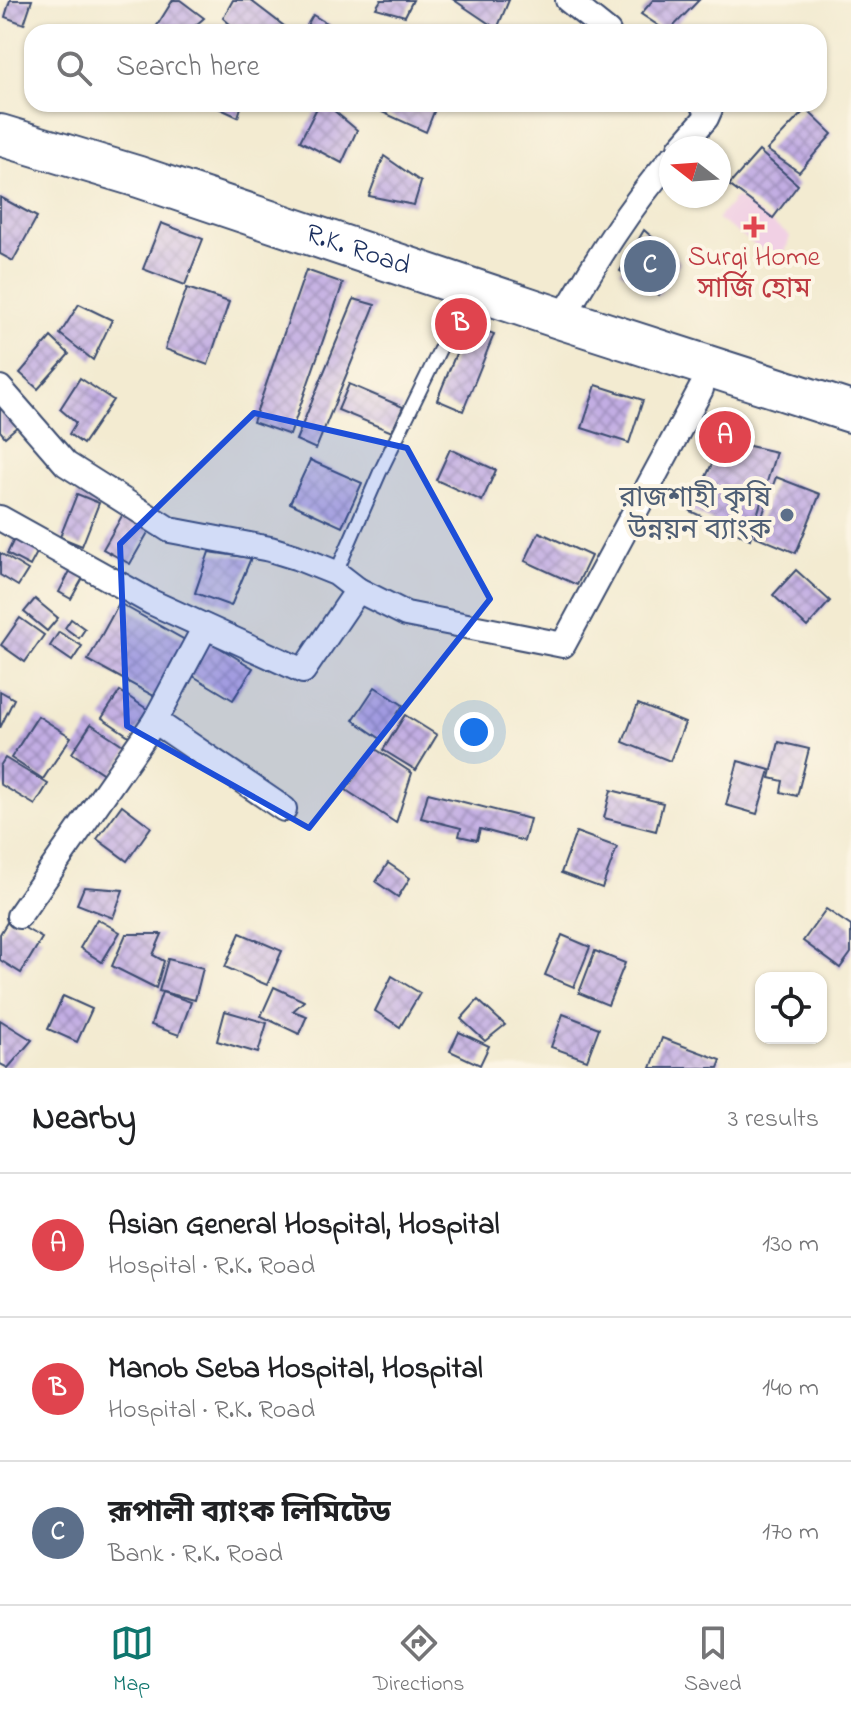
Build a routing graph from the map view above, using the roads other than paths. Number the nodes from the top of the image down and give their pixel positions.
1 (568, 0) edge
2 (598, 24) edge
3 (709, 112) edge
4 (0, 135) edge
5 (690, 136) edge
6 (0, 161) edge
7 (659, 173) edge
8 (459, 310) junction
9 (562, 319) junction
10 (0, 388) edge
11 (701, 389) junction
12 (851, 412) edge
13 (851, 438) edge
14 (0, 518) edge
15 (336, 573) junction
16 (358, 590) junction
17 (205, 627) junction
18 (155, 721) junction
19 (284, 809) dead end
20 (19, 916) dead end

1 - 2 street
3 - 5 street
4 - 9 highway, R.K. Road
6 - 8 highway, R.K. Road
7 - 9 street
8 - 11 highway, R.K. Road
8 - 15 lane
9 - 12 highway, R.K. Road
10 - 15 street
11 - 13 highway, R.K. Road
11 - 16 street
14 - 17 street
15 - 16 street
16 - 17 street
17 - 18 street
18 - 19 street
18 - 20 street

